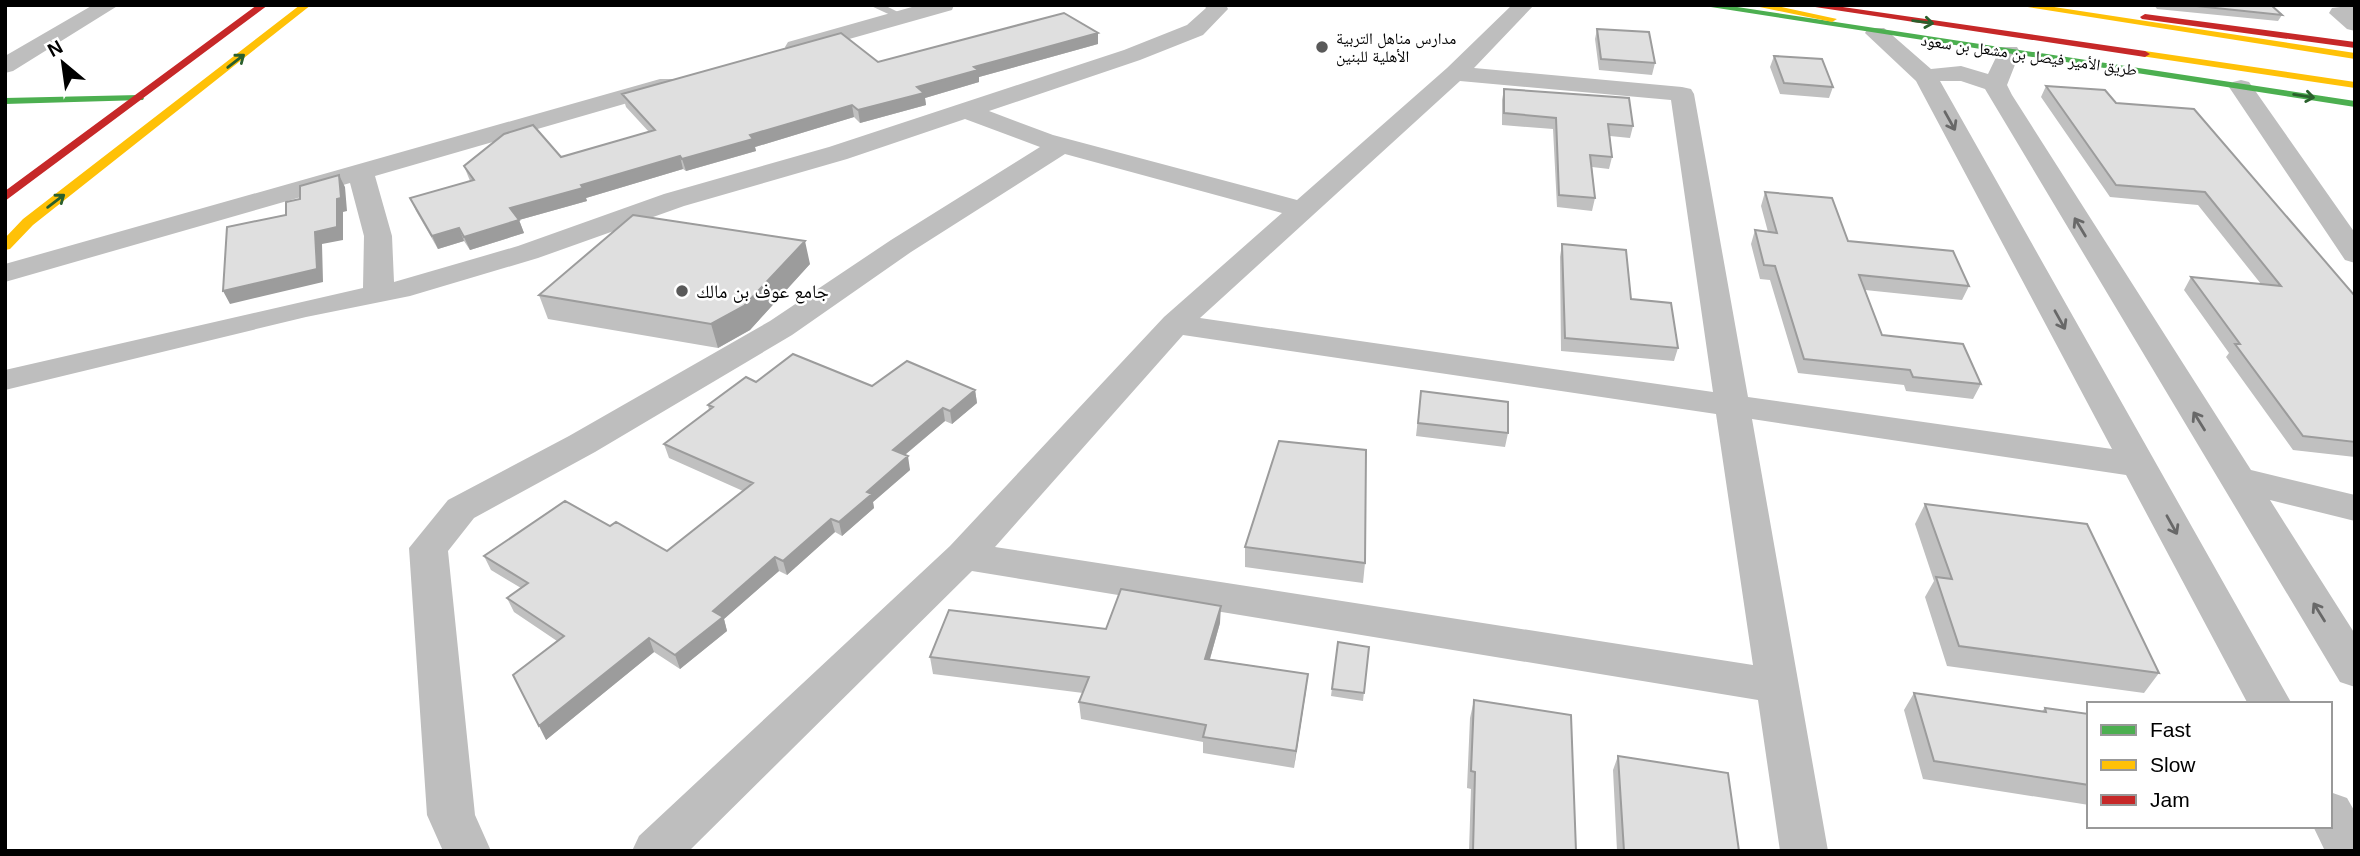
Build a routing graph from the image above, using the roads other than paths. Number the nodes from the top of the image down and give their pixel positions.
1 (109, 5) edge
2 (263, 5) edge
3 (306, 5) edge
4 (874, 5) edge
5 (944, 5) edge
6 (1214, 5) edge
7 (1524, 5) edge
8 (1703, 5) edge
9 (1755, 5) edge
10 (1807, 5) edge
11 (2020, 5) edge
12 (2054, 5) edge
13 (903, 17) junction
14 (2006, 17) dead end
15 (1876, 33) junction
16 (2355, 45) edge
17 (2008, 52) junction
18 (771, 55) edge
19 (2355, 56) edge
20 (2355, 65) edge
21 (5, 66) edge
22 (1455, 73) junction
23 (691, 77) edge
24 (1926, 77) junction
25 (1995, 85) junction
26 (2241, 87) junction
27 (2355, 87) edge
28 (139, 99) junction
29 (5, 101) edge
30 (2355, 104) edge
31 (967, 111) junction
32 (85, 119) dead end
33 (111, 119) junction
34 (1062, 144) junction
35 (360, 172) junction
36 (5, 197) edge
37 (1302, 210) junction
38 (5, 246) edge
39 (2352, 247) edge
40 (5, 273) edge
41 (378, 294) junction
42 (1175, 324) junction
43 (5, 380) edge
44 (1734, 405) junction
45 (2140, 465) junction
46 (2235, 479) junction
47 (2355, 508) edge
48 (964, 556) junction
49 (2355, 670) edge
50 (1777, 686) junction
51 (2269, 702) edge
52 (2332, 817) edge
53 (467, 851) edge
54 (656, 851) edge
55 (1804, 851) edge
56 (2351, 851) edge

1 - 21 street
2 - 28 main road
38 -> 3 main road
4 - 13 lane
5 - 13 street
6 - 31 street
7 - 22 street
8 - 15 main road, طريق الأمير فيصل بن مشعل بن سعود
9 - 17 main road
10 -> 27 main road, طريق الأمير فيصل بن مشعل بن سعود
11 - 19 main road
12 - 16 main road
13 - 18 street
14 - 20 main road, طريق الأمير فيصل بن مشعل بن سعود
15 - 17 main road, طريق الأمير فيصل بن مشعل بن سعود
15 - 24 street
17 - 25 street
17 - 26 main road, طريق الأمير فيصل بن مشعل بن سعود
17 - 27 main road
22 - 37 street
22 - 44 street
23 - 35 street
24 - 25 street
24 -> 45 street
46 -> 25 street
26 -> 30 main road, طريق الأمير فيصل بن مشعل بن سعود
26 - 39 street
28 - 29 main road
28 - 33 main road
31 - 34 street
31 - 41 street
32 - 33 main road
33 - 36 main road
34 - 37 street
34 - 53 street
35 - 40 street
35 - 41 street
37 - 42 street
41 - 43 street
42 - 44 street
42 - 48 street
44 - 45 street
44 - 50 street
45 -> 51 street
46 - 47 street
49 -> 46 street
48 - 50 street
48 - 54 street
50 - 55 street
52 - 56 street

